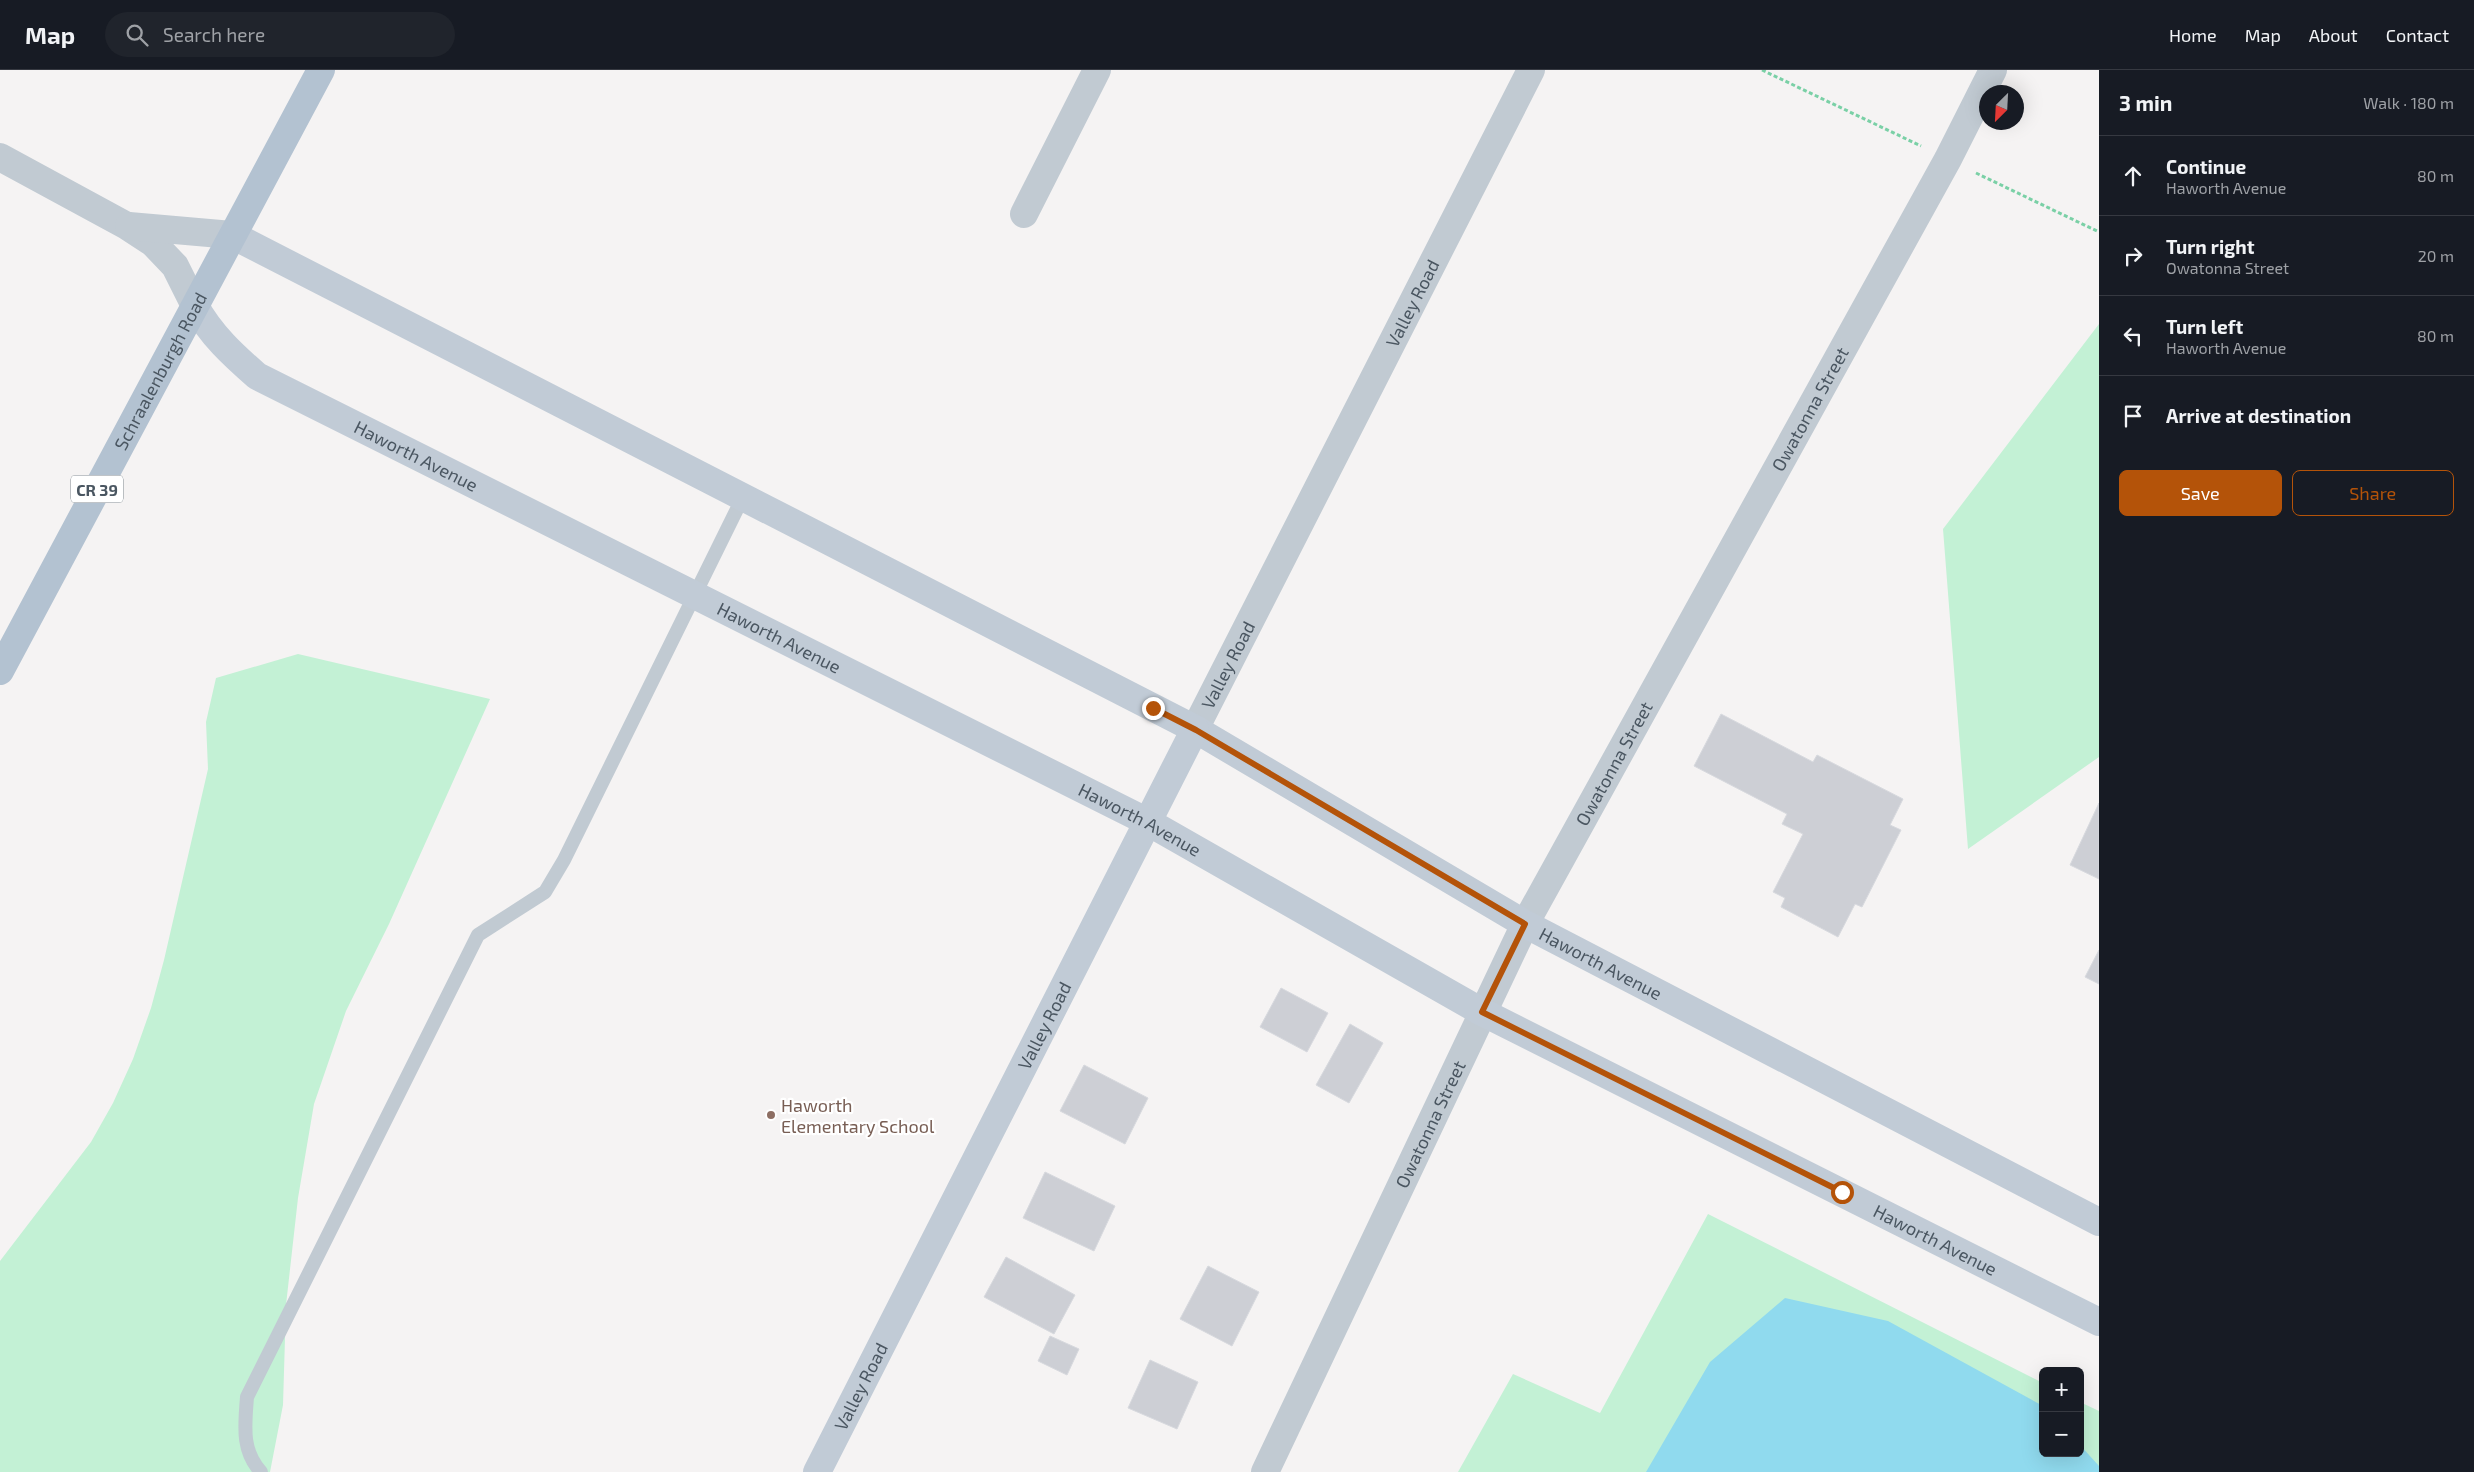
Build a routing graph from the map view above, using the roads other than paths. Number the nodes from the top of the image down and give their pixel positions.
1 (320, 70) edge
2 (1097, 70) edge
3 (1531, 70) edge
4 (1993, 70) edge
5 (0, 157) edge
6 (1024, 214) dead end
7 (126, 226) junction
8 (232, 235) junction
9 (195, 306) junction
10 (743, 498) junction
11 (694, 595) junction
12 (0, 671) edge
13 (1196, 730) junction
14 (1148, 822) junction
15 (1525, 924) junction
16 (1482, 1012) junction
17 (2099, 1222) edge
18 (2099, 1322) edge
19 (261, 1472) edge
20 (817, 1472) edge
21 (1266, 1472) edge

1 - 8 main road, Schraalenburgh Road / CR 39
2 - 6 street
3 - 13 street, Valley Road
4 - 15 street, Owatonna Street
5 - 7 street
7 - 8 street
7 - 9 street
8 - 9 main road, Schraalenburgh Road / CR 39
8 - 10 street, Haworth Avenue
9 - 11 street, Haworth Avenue
9 - 12 main road, Schraalenburgh Road / CR 39
10 - 11 lane
10 - 13 street, Haworth Avenue
11 - 14 street, Haworth Avenue
11 - 19 lane
13 - 14 street, Valley Road
13 - 15 street, Haworth Avenue
14 - 16 street, Haworth Avenue
14 - 20 street, Valley Road
15 - 16 street, Owatonna Street
15 - 17 street, Haworth Avenue
16 - 18 street, Haworth Avenue
16 - 21 street, Owatonna Street

